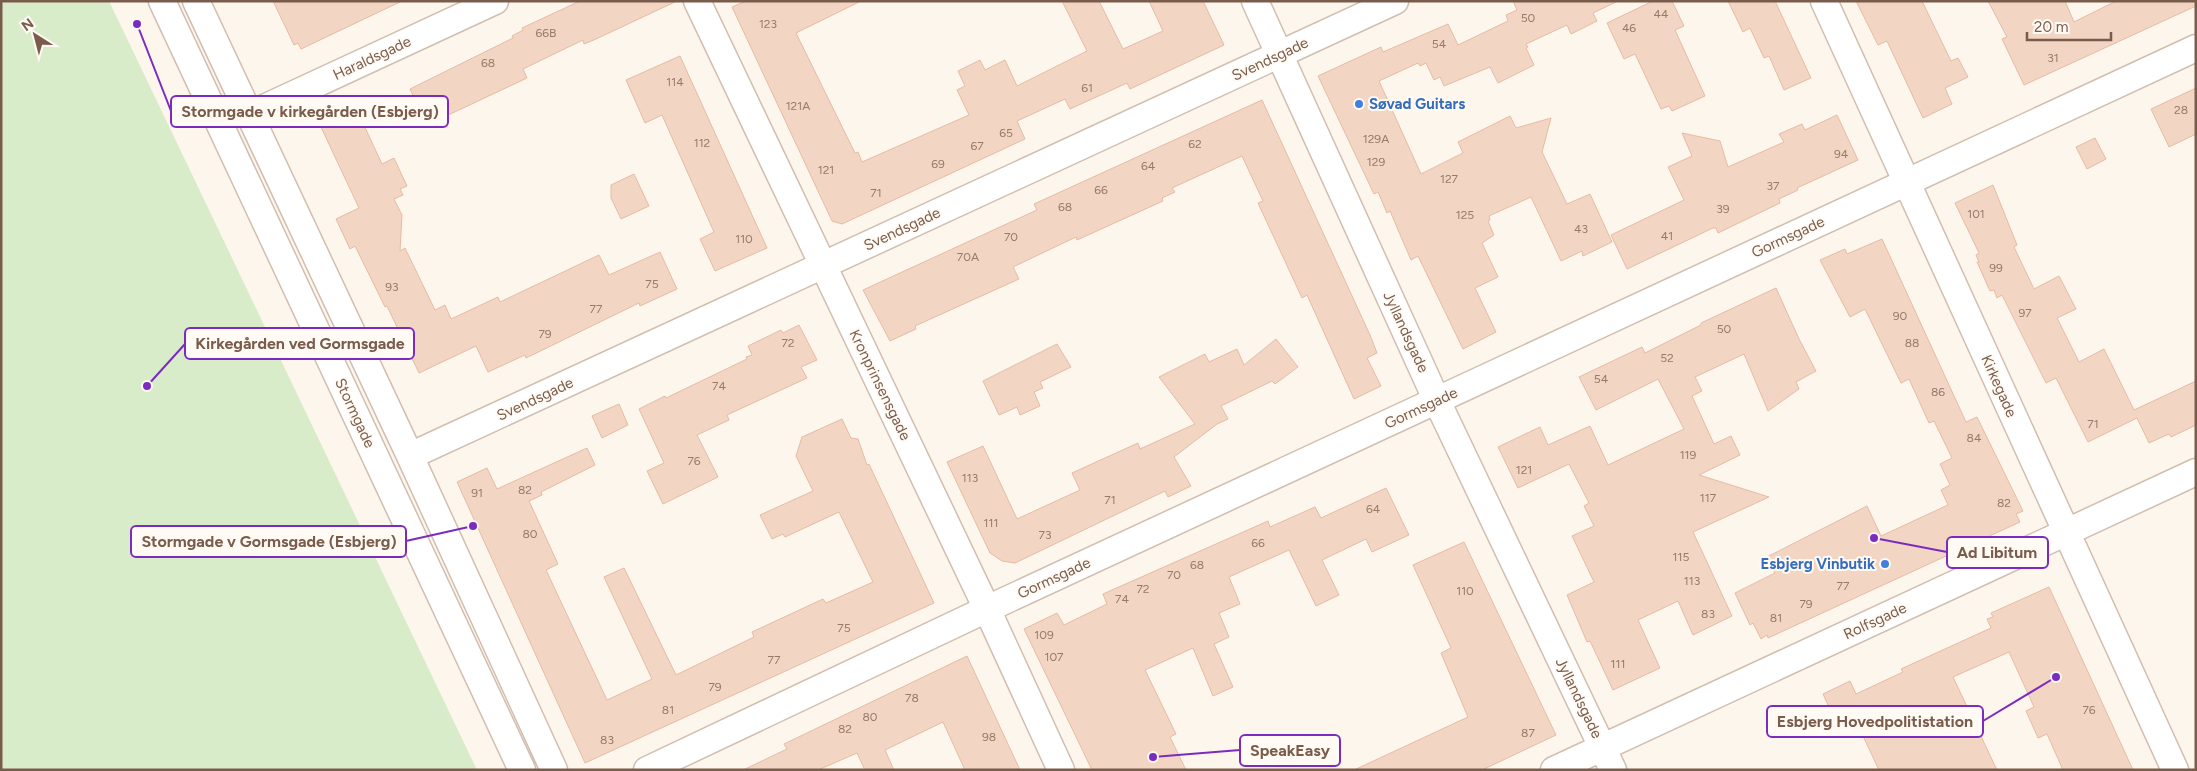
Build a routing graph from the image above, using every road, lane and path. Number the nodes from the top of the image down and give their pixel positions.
1 (162, 1) edge
2 (196, 1) edge
3 (495, 1) edge
4 (697, 1) edge
5 (1255, 1) edge
6 (1395, 1) edge
7 (1824, 1) edge
8 (2196, 48) edge
9 (1279, 55) junction
10 (249, 115) junction
11 (1907, 181) junction
12 (823, 265) junction
13 (1437, 401) junction
14 (410, 456) junction
15 (2196, 472) edge
16 (2065, 532) junction
17 (987, 609) junction
18 (1608, 759) edge
19 (522, 770) edge
20 (554, 770) edge
21 (647, 770) edge
22 (1060, 770) edge
23 (1554, 770) edge
24 (2175, 770) edge

1 - 19 street, Stormgade
2 - 10 street, Stormgade
3 - 10 street, Haraldsgade
4 - 12 street, Kronprinsensgade
5 - 9 street, Jyllandsgade
6 - 9 street, Svendsgade
7 - 11 street, Kirkegade
8 - 11 street, Gormsgade
9 - 12 street, Svendsgade
9 - 13 street, Jyllandsgade
10 - 14 street, Stormgade
11 - 13 street, Gormsgade
11 - 16 street, Kirkegade
12 - 14 street, Svendsgade
12 - 17 street, Kronprinsensgade
13 - 17 street, Gormsgade
13 - 18 street, Jyllandsgade
14 - 20 street, Stormgade
15 - 16 street, Rolfsgade
16 - 18 street, Rolfsgade
16 - 24 street, Kirkegade
17 - 21 street, Gormsgade
17 - 22 street, Kronprinsensgade
18 - 23 street, Rolfsgade

